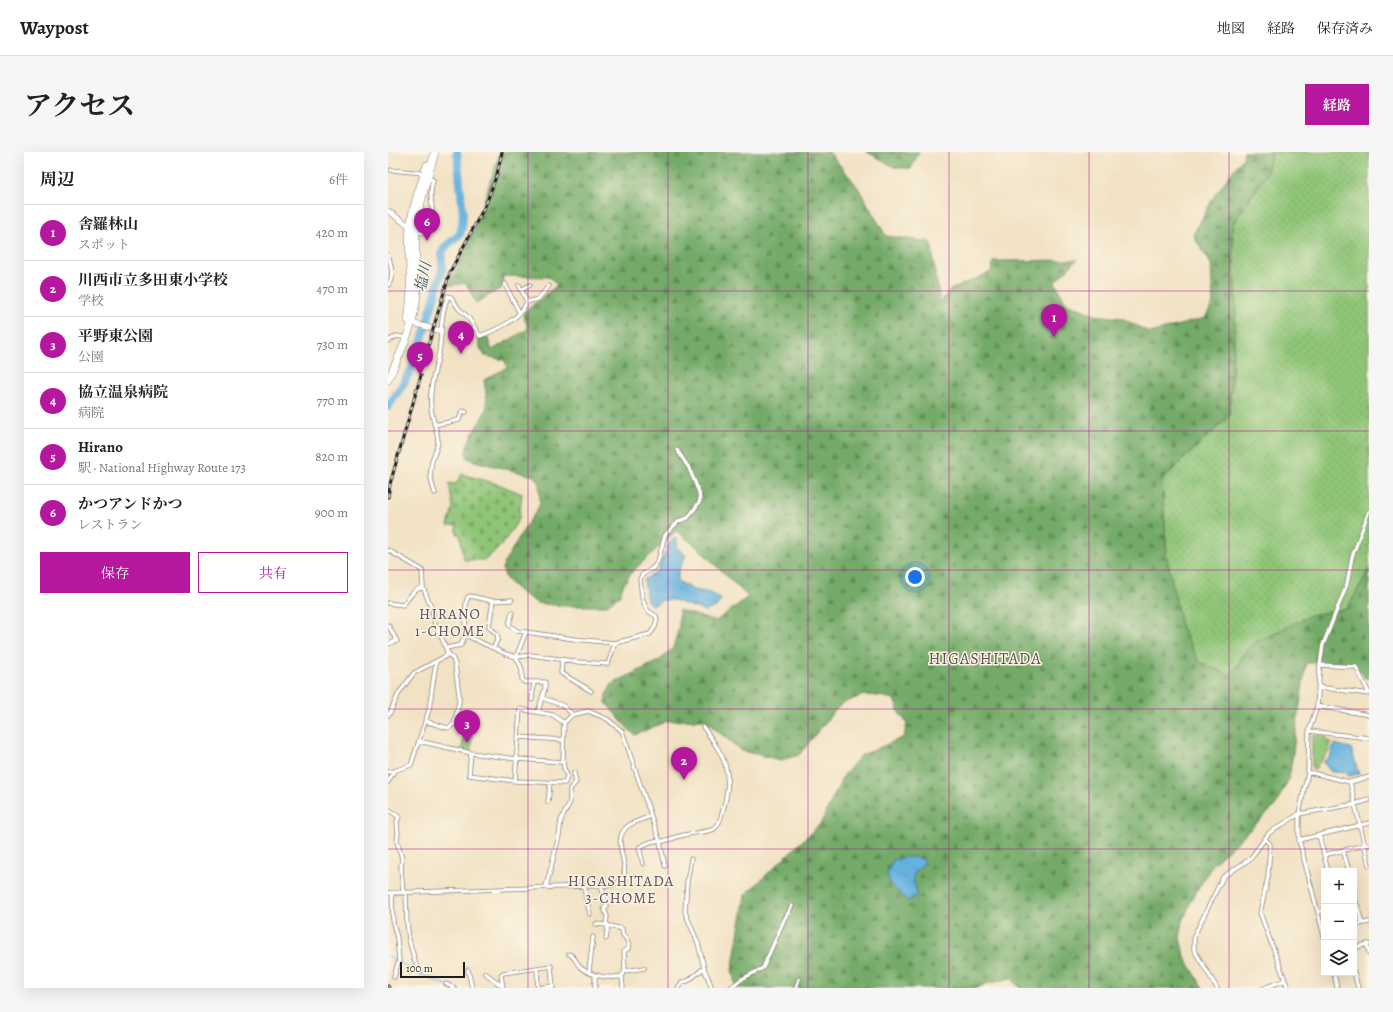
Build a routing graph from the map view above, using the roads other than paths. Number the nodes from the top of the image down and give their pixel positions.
1 (430, 152) edge
2 (435, 152) edge
3 (391, 170) dead end
4 (426, 175) junction
5 (388, 211) edge
6 (414, 230) junction
7 (388, 255) edge
8 (505, 284) dead end
9 (388, 285) edge
10 (519, 285) dead end
11 (530, 285) dead end
12 (549, 286) dead end
13 (521, 290) junction
14 (527, 302) junction
15 (520, 312) junction
16 (410, 322) junction
17 (441, 331) junction
18 (405, 338) junction
19 (388, 341) edge
20 (388, 370) edge
21 (388, 380) edge
22 (466, 412) dead end
23 (434, 425) junction
24 (677, 450) dead end
25 (435, 494) dead end
26 (1369, 511) edge
27 (388, 550) edge
28 (423, 587) junction
29 (512, 600) dead end
30 (493, 601) junction
31 (388, 603) edge
32 (512, 613) dead end
33 (388, 625) edge
34 (526, 632) junction
35 (465, 636) junction
36 (615, 643) junction
37 (388, 644) edge
38 (493, 648) junction
39 (446, 650) junction
40 (516, 657) junction
41 (562, 660) junction
42 (436, 662) junction
43 (1320, 665) junction
44 (534, 682) junction
45 (1318, 687) junction
46 (591, 691) dead end
47 (1369, 693) edge
48 (542, 698) junction
49 (532, 700) dead end
50 (1317, 706) junction
51 (538, 712) junction
52 (571, 713) dead end
53 (388, 715) edge
54 (1369, 715) edge
55 (425, 721) junction
56 (564, 723) junction
57 (454, 724) junction
58 (703, 727) dead end
59 (474, 728) dead end
60 (1309, 731) junction
61 (518, 737) junction
62 (1369, 738) edge
63 (563, 740) junction
64 (419, 741) junction
65 (471, 752) junction
66 (517, 759) junction
67 (563, 762) junction
68 (394, 771) junction
69 (388, 772) edge
70 (1308, 772) junction
71 (574, 773) dead end
72 (1369, 777) edge
73 (515, 781) junction
74 (388, 782) edge
75 (1350, 782) junction
76 (550, 783) junction
77 (1369, 800) edge
78 (548, 802) dead end
79 (1355, 804) junction
80 (388, 809) edge
81 (1299, 814) junction
82 (651, 816) junction
83 (1369, 823) edge
84 (1359, 826) junction
85 (1319, 835) junction
86 (1264, 838) junction
87 (1299, 840) junction
88 (660, 841) junction
89 (1369, 844) edge
90 (1364, 845) junction
91 (1343, 850) junction
92 (1324, 855) junction
93 (691, 859) dead end
94 (643, 864) dead end
95 (1369, 865) edge
96 (665, 866) dead end
97 (1327, 868) edge
98 (1348, 868) edge
99 (601, 885) junction
100 (585, 886) junction
101 (546, 887) junction
102 (390, 893) edge
103 (404, 893) junction
104 (1356, 904) edge
105 (792, 906) dead end
106 (1321, 911) edge
107 (1318, 912) junction
108 (590, 914) dead end
109 (1369, 922) edge
110 (1321, 923) edge
111 (1362, 923) junction
112 (596, 924) dead end
113 (607, 925) junction
114 (1357, 925) edge
115 (593, 937) dead end
116 (606, 939) dead end
117 (1368, 944) edge
118 (1357, 947) edge
119 (1369, 953) edge
120 (569, 954) dead end
121 (536, 968) junction
122 (644, 968) dead end
123 (704, 968) junction
124 (468, 970) dead end
125 (421, 971) dead end
126 (625, 971) junction
127 (485, 972) dead end
128 (589, 972) junction
129 (396, 975) dead end
130 (595, 975) junction
131 (622, 976) junction
132 (1335, 976) edge
133 (1355, 976) edge
134 (799, 979) dead end
135 (1285, 980) junction
136 (446, 984) dead end
137 (502, 987) edge
138 (553, 987) edge
139 (454, 988) edge
140 (472, 988) edge
141 (538, 988) edge
142 (595, 988) edge
143 (623, 988) edge
144 (678, 988) edge
145 (712, 988) edge
146 (730, 988) edge
147 (796, 988) edge
148 (1217, 988) edge
149 (1264, 988) edge
150 (1288, 988) edge
151 (1337, 988) edge
152 (1358, 988) edge

1 - 4 highway
2 - 4 highway
3 - 4 street
4 - 6 highway
4 - 6 street
5 - 6 street
6 - 16 highway
7 - 9 street
8 - 15 street
10 - 13 street
11 - 13 street
12 - 14 street
13 - 14 street
14 - 15 street
15 - 17 street
16 - 17 street
16 - 18 highway
17 - 23 street
18 - 19 street
18 - 20 highway
18 - 21 highway
22 - 23 street
23 - 25 street
24 - 36 street
26 - 43 street
27 - 28 street
28 - 31 street
28 - 39 street
29 - 30 street
30 - 35 street
30 - 38 street
32 - 34 street
33 - 37 street
34 - 36 street
34 - 40 street
35 - 38 street
35 - 39 street
36 - 41 street
38 - 40 street
39 - 42 street
39 - 57 street
40 - 41 street
40 - 44 street
41 - 46 street
42 - 53 street
42 - 55 street
43 - 45 street
43 - 47 street
44 - 48 street
44 - 49 street
45 - 47 street
45 - 50 street
48 - 51 street
48 - 52 street
50 - 54 street
50 - 60 street
51 - 56 street
51 - 61 street
55 - 57 street
55 - 64 street
56 - 63 street
56 - 82 street
57 - 59 street
58 - 88 street
60 - 62 street
60 - 70 street
61 - 63 street
61 - 66 street
63 - 67 street
64 - 65 street
64 - 68 street
65 - 66 street
65 - 73 street
66 - 67 street
66 - 73 street
67 - 76 street
68 - 69 street
68 - 74 street
70 - 75 street
70 - 81 street
71 - 101 street
72 - 75 street
73 - 76 street
75 - 79 street
76 - 78 street
77 - 79 street
79 - 81 street
79 - 84 street
80 - 103 street
81 - 86 street
81 - 87 street
82 - 88 street
82 - 99 street
83 - 84 street
84 - 85 street
84 - 90 street
85 - 87 street
85 - 92 street
86 - 135 street
86 - 148 street
87 - 107 street
88 - 94 street
88 - 96 street
89 - 90 street
90 - 91 street
90 - 95 street
91 - 92 street
91 - 98 street
92 - 97 street
93 - 123 street
99 - 100 street
99 - 113 street
100 - 101 street
100 - 108 street
101 - 103 street
102 - 103 street
102 - 129 street
103 - 125 street
104 - 111 street
105 - 146 street
106 - 107 street
107 - 110 street
109 - 111 street
111 - 114 street
112 - 113 street
113 - 116 street
113 - 126 street
115 - 128 street
117 - 118 street
117 - 119 street
120 - 128 street
121 - 137 street
121 - 138 street
121 - 141 street
122 - 126 street
123 - 144 street
123 - 145 street
124 - 140 street
126 - 131 street
127 - 137 street
128 - 130 street
130 - 131 street
130 - 142 street
131 - 143 street
132 - 151 street
133 - 152 street
134 - 147 street
135 - 149 street
135 - 150 street
136 - 139 street
138 - 141 street

